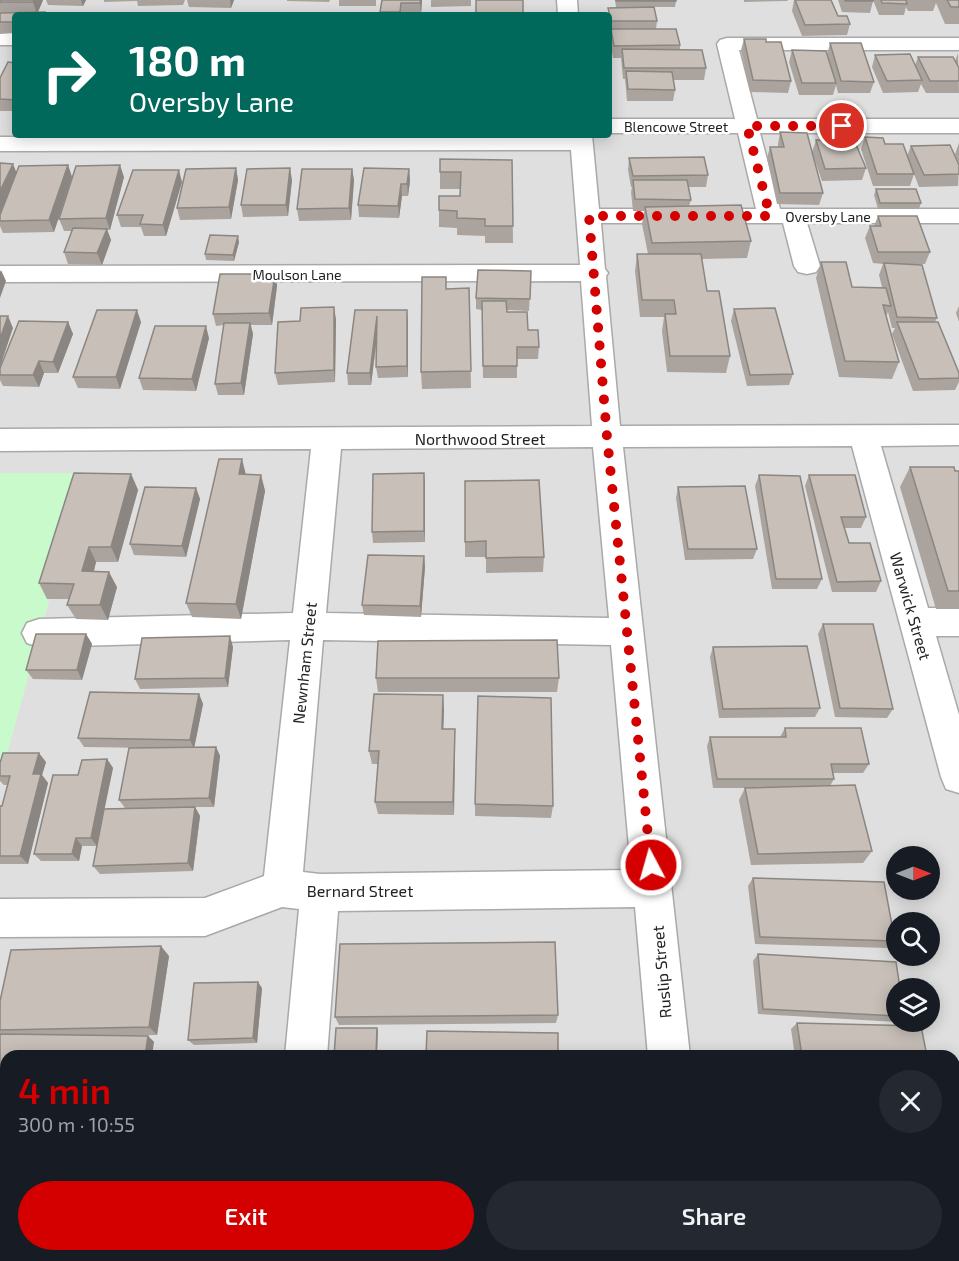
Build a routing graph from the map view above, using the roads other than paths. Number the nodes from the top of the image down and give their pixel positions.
1 (959, 44) edge
2 (612, 126) edge
3 (747, 126) junction
4 (959, 126) edge
5 (581, 139) edge
6 (0, 144) edge
7 (589, 216) junction
8 (781, 216) junction
9 (959, 216) edge
10 (807, 266) dead end
11 (595, 273) junction
12 (0, 274) edge
13 (863, 435) junction
14 (959, 435) edge
15 (607, 437) junction
16 (327, 439) junction
17 (0, 440) edge
18 (916, 622) junction
19 (959, 622) edge
20 (308, 626) junction
21 (627, 632) junction
22 (39, 633) edge
23 (959, 777) edge
24 (653, 888) junction
25 (301, 890) junction
26 (0, 918) edge
27 (306, 1050) edge
28 (668, 1050) edge

1 - 3 street
2 - 3 street, Blencowe Street
3 - 4 street, Blencowe Street
3 - 8 street
5 - 6 street
5 - 7 street, Ruslip Street
7 - 8 street, Oversby Lane
7 - 11 street, Ruslip Street
8 - 9 street, Oversby Lane
8 - 10 street
11 - 12 street, Moulson Lane
11 - 15 street, Ruslip Street
13 - 14 street, Northwood Street
13 - 15 street, Northwood Street
13 - 18 street, Warwick Street
15 - 16 street, Northwood Street
15 - 21 street, Ruslip Street
16 - 17 street, Northwood Street
16 - 20 street, Newnham Street
18 - 19 street
18 - 23 street, Warwick Street
20 - 21 street
20 - 22 street
20 - 25 street, Newnham Street
21 - 24 street, Ruslip Street
24 - 25 street, Bernard Street
24 - 28 street, Ruslip Street
25 - 26 street, Bernard Street
25 - 27 street, Newnham Street

